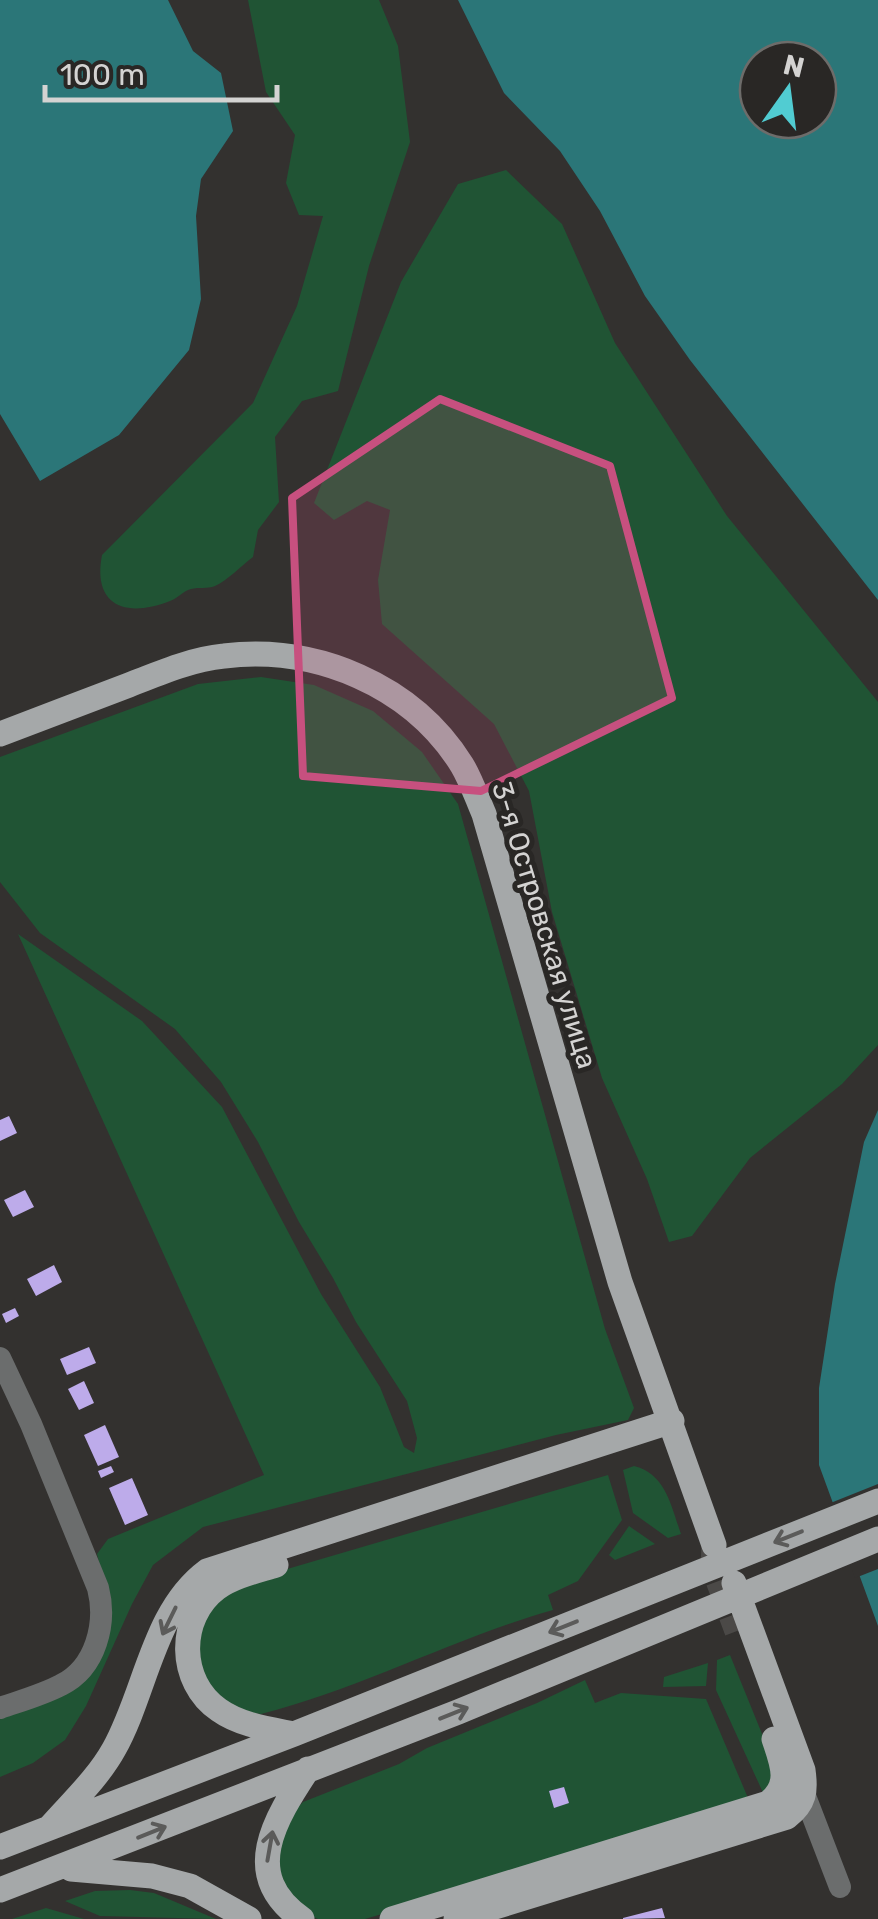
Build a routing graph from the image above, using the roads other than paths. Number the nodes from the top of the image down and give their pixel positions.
1 (0, 734) edge
2 (0, 1358) edge
3 (675, 1430) junction
4 (878, 1501) edge
5 (878, 1539) edge
6 (738, 1631) tunnel mouth
7 (0, 1708) edge
8 (294, 1734) junction
9 (308, 1769) junction
10 (805, 1796) junction
11 (46, 1831) junction
12 (0, 1847) edge
13 (61, 1868) junction
14 (840, 1886) dead end
15 (0, 1890) edge
16 (249, 1919) edge
17 (302, 1919) edge
18 (392, 1919) edge
19 (456, 1919) edge

1 - 3 main road, 3-я Островская улица
2 - 7 street
3 - 8 main road
3 - 10 main road, 3-я Островская улица
3 -> 11 main road
4 -> 8 main road
9 -> 5 main road
6 - 18 main road
8 - 11 main road
13 -> 9 main road
17 -> 9 main road
10 - 14 street
10 - 19 main road
11 - 12 main road
13 - 15 main road
13 - 16 main road

